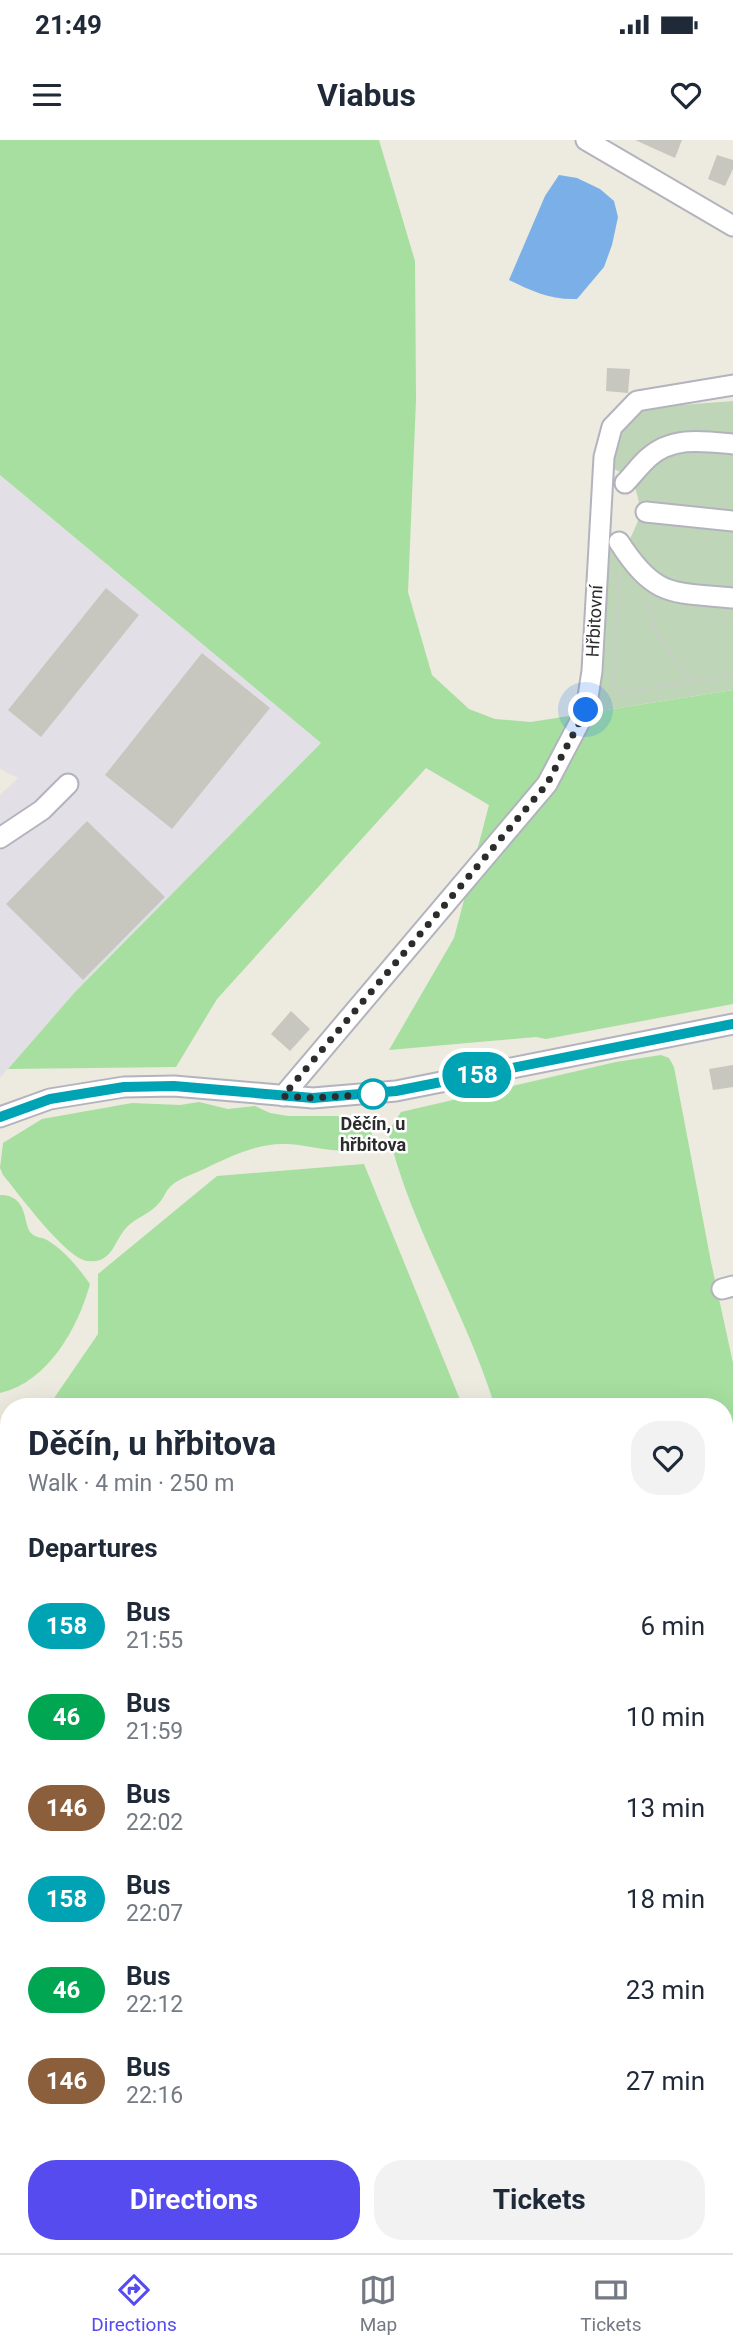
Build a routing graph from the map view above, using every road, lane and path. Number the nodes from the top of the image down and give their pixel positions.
1 (586, 140) edge
2 (733, 226) edge
3 (733, 385) edge
4 (730, 446) edge
5 (625, 483) dead end
6 (646, 512) dead end
7 (733, 521) edge
8 (619, 542) dead end
9 (631, 559) junction
10 (648, 580) junction
11 (733, 583) edge
12 (711, 596) junction
13 (733, 598) edge
14 (733, 676) edge
15 (696, 681) junction
16 (68, 784) dead end
17 (0, 838) edge
18 (733, 1024) edge
19 (283, 1096) junction
20 (0, 1117) edge

1 - 2 street
3 - 19 street, Hřbitovní
4 - 5 street
6 - 7 street
8 - 9 street
9 - 10 street
9 - 15 path
10 - 12 street
10 - 15 path
11 - 12 street
12 - 13 street
14 - 15 path
16 - 17 street
18 - 19 street
19 - 20 street

